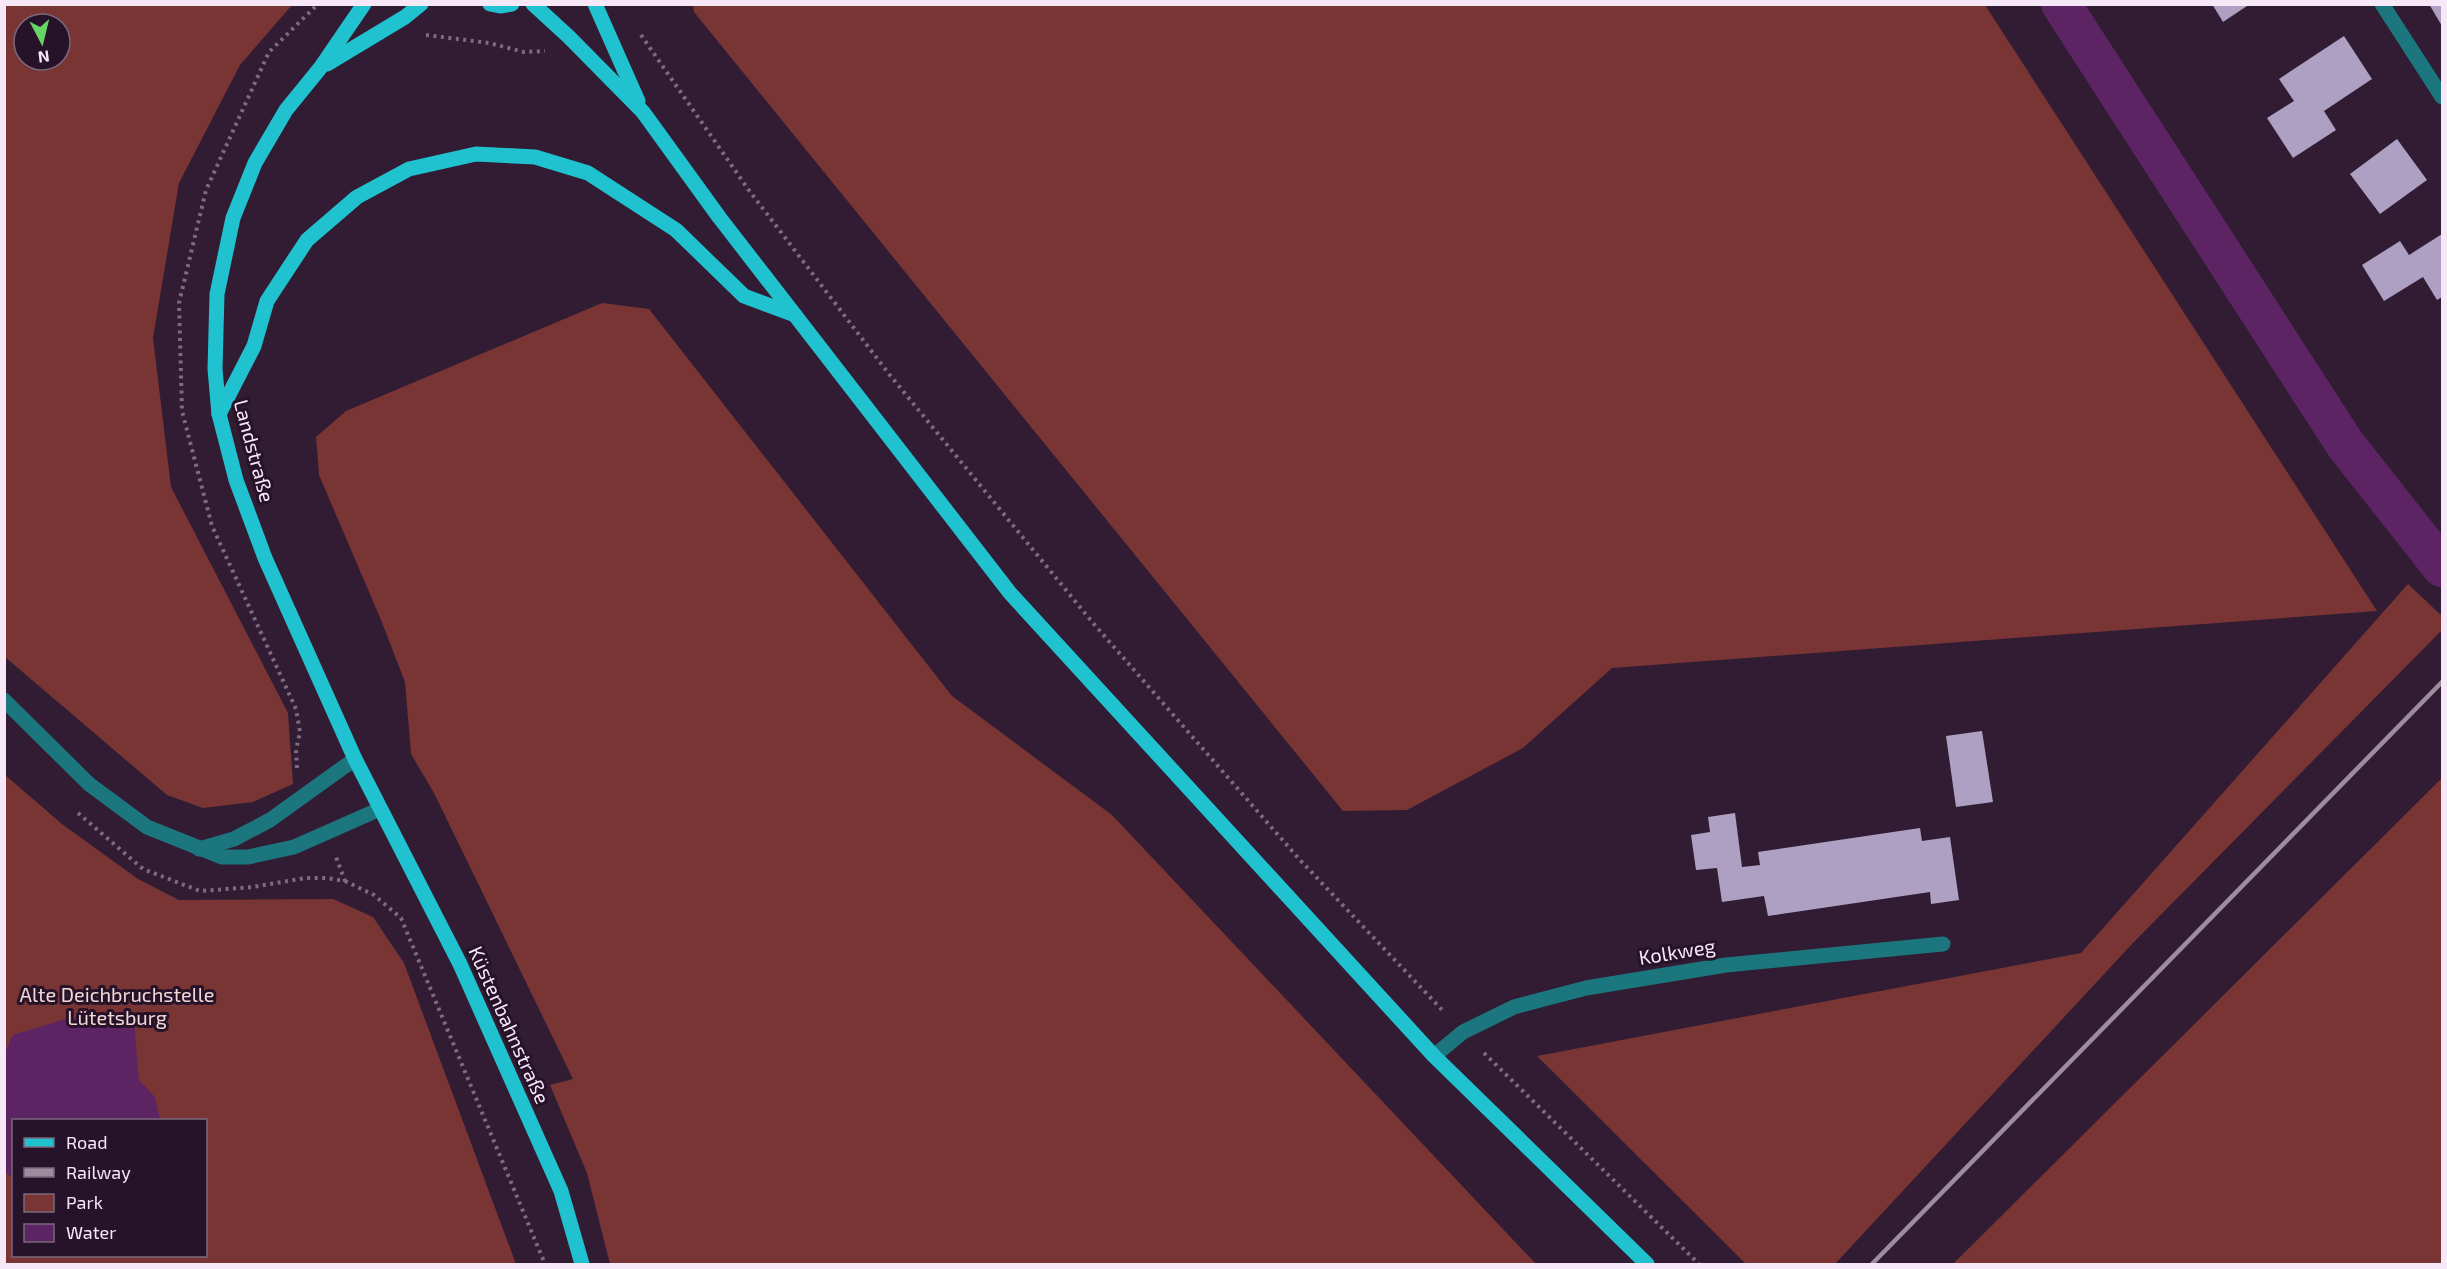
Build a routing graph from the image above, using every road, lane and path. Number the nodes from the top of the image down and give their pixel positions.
1 (318, 4) edge
2 (364, 4) edge
3 (421, 4) edge
4 (490, 4) edge
5 (512, 4) edge
6 (532, 4) edge
7 (595, 4) edge
8 (2382, 4) edge
9 (405, 17) junction
10 (635, 26) dead end
11 (569, 37) junction
12 (321, 67) junction
13 (2442, 97) edge
14 (643, 112) junction
15 (795, 315) junction
16 (219, 414) junction
17 (4, 700) edge
18 (355, 759) junction
19 (309, 794) junction
20 (74, 809) dead end
21 (380, 809) junction
22 (326, 831) junction
23 (199, 849) junction
24 (345, 881) junction
25 (1943, 944) dead end
26 (1463, 1032) junction
27 (1434, 1056) junction
28 (545, 1264) edge
29 (582, 1264) edge
30 (1647, 1264) edge
31 (1699, 1264) edge

1 - 19 path
2 - 12 main road, Landstraße
3 - 9 main road, Landstraße
4 - 5 main road
6 - 11 main road
7 - 14 main road
8 - 13 street
9 - 11 path
9 - 12 main road, Landstraße
10 - 26 path
11 - 14 main road
12 - 16 main road, Landstraße
14 - 15 main road
15 - 16 main road
15 - 27 main road
16 - 18 main road, Landstraße
17 - 23 street
18 - 19 street
18 - 21 main road, Landstraße
19 - 23 street
20 - 24 path
21 - 22 street
21 - 29 main road, Küstenbahnstraße
22 - 23 street
22 - 24 path
24 - 28 path
25 - 26 street, Kolkweg
26 - 27 street, Kolkweg
26 - 31 path
27 - 30 main road

